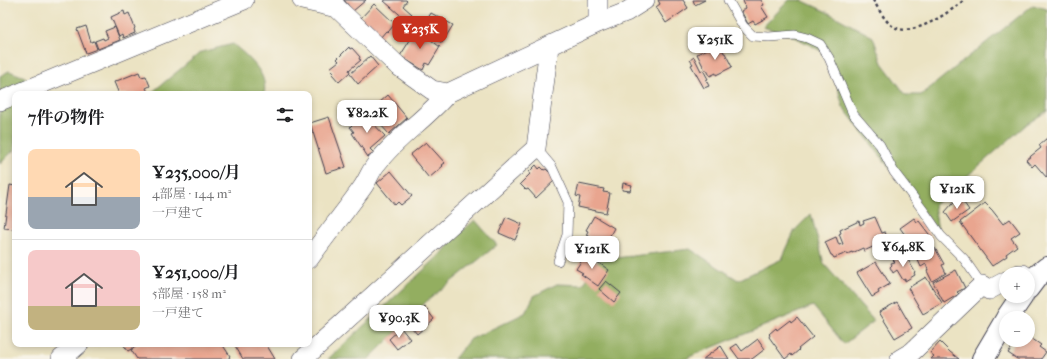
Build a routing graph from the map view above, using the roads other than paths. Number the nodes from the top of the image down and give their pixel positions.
1 (244, 0) edge
2 (302, 0) edge
3 (598, 0) edge
4 (645, 0) edge
5 (728, 0) edge
6 (334, 4) edge
7 (598, 23) junction
8 (549, 47) junction
9 (23, 91) edge
10 (448, 93) junction
11 (12, 96) edge
12 (0, 101) edge
13 (536, 148) junction
14 (312, 255) edge
15 (558, 261) dead end
16 (982, 285) junction
17 (999, 285) edge
18 (999, 332) edge
19 (75, 347) edge
20 (911, 357) edge
21 (61, 359) edge
22 (303, 359) edge
23 (983, 359) edge

1 - 9 street
2 - 6 street
3 - 7 street
4 - 7 street
5 - 16 lane
6 - 10 street
7 - 8 street
8 - 10 street
8 - 13 street
10 - 14 street
11 - 12 street
13 - 15 lane
13 - 22 street
16 - 17 street
16 - 20 street
18 - 23 street
19 - 21 street

